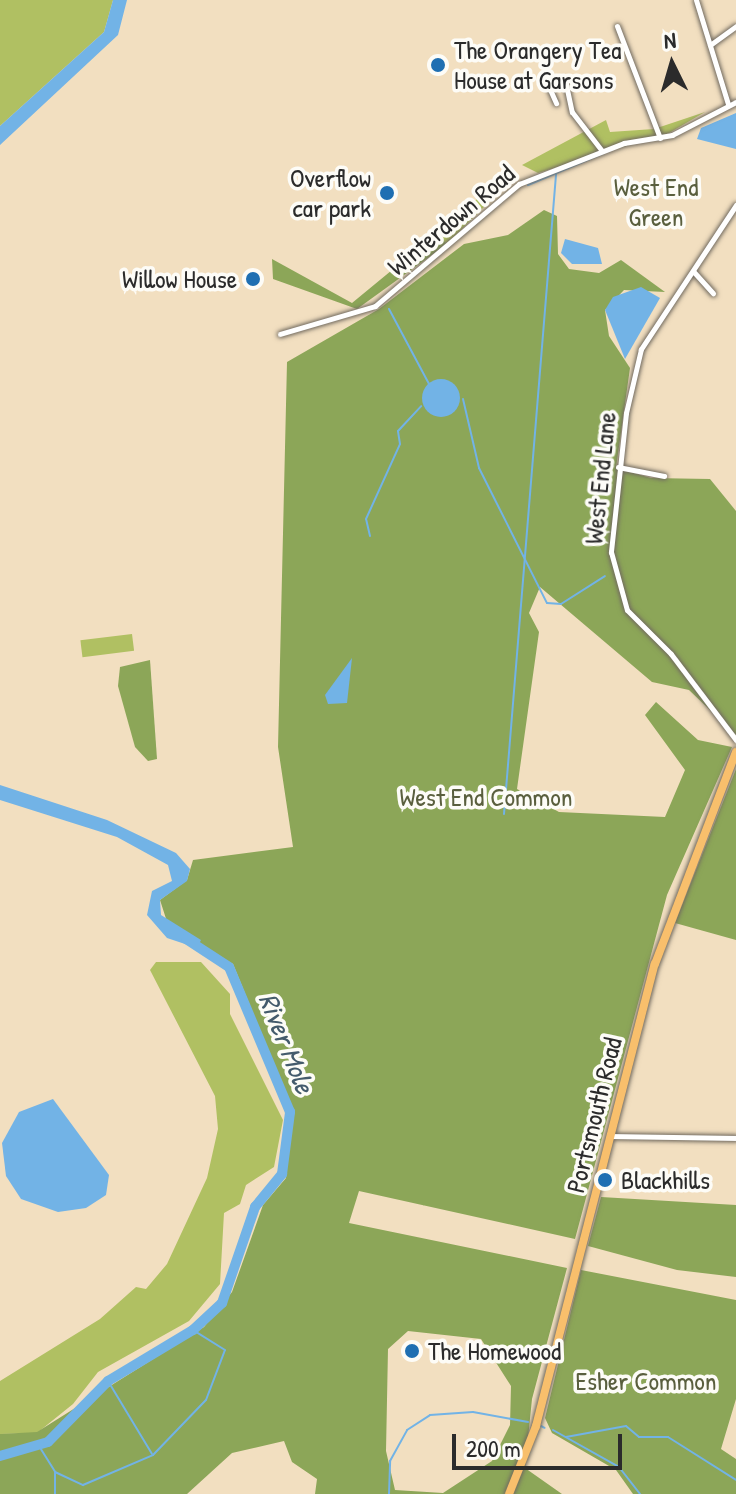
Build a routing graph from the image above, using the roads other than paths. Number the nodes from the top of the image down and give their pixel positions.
1 (696, 0) edge
2 (617, 26) dead end
3 (736, 26) edge
4 (710, 45) junction
5 (565, 80) dead end
6 (548, 85) dead end
7 (566, 89) junction
8 (551, 93) junction
9 (736, 102) edge
10 (556, 103) dead end
11 (728, 104) junction
12 (660, 138) junction
13 (603, 151) junction
14 (736, 205) edge
15 (693, 271) junction
16 (713, 293) dead end
17 (280, 334) dead end
18 (618, 467) junction
19 (664, 476) dead end
20 (736, 740) edge
21 (736, 752) edge
22 (611, 1136) junction
23 (736, 1138) edge
24 (509, 1494) edge

1 - 4 street
2 - 12 street
3 - 4 street
4 - 11 street
5 - 7 street
6 - 8 street
7 - 8 street
7 - 13 street
8 - 10 street
9 - 11 street, Winterdown Road
11 - 12 street, Winterdown Road
12 - 13 street, Winterdown Road
13 - 17 street, Winterdown Road
14 - 15 street, West End Lane
15 - 16 street
15 - 18 street, West End Lane
18 - 19 street
18 - 20 street, West End Lane
21 - 22 main road, Portsmouth Road
22 - 23 street
22 - 24 main road, Portsmouth Road

